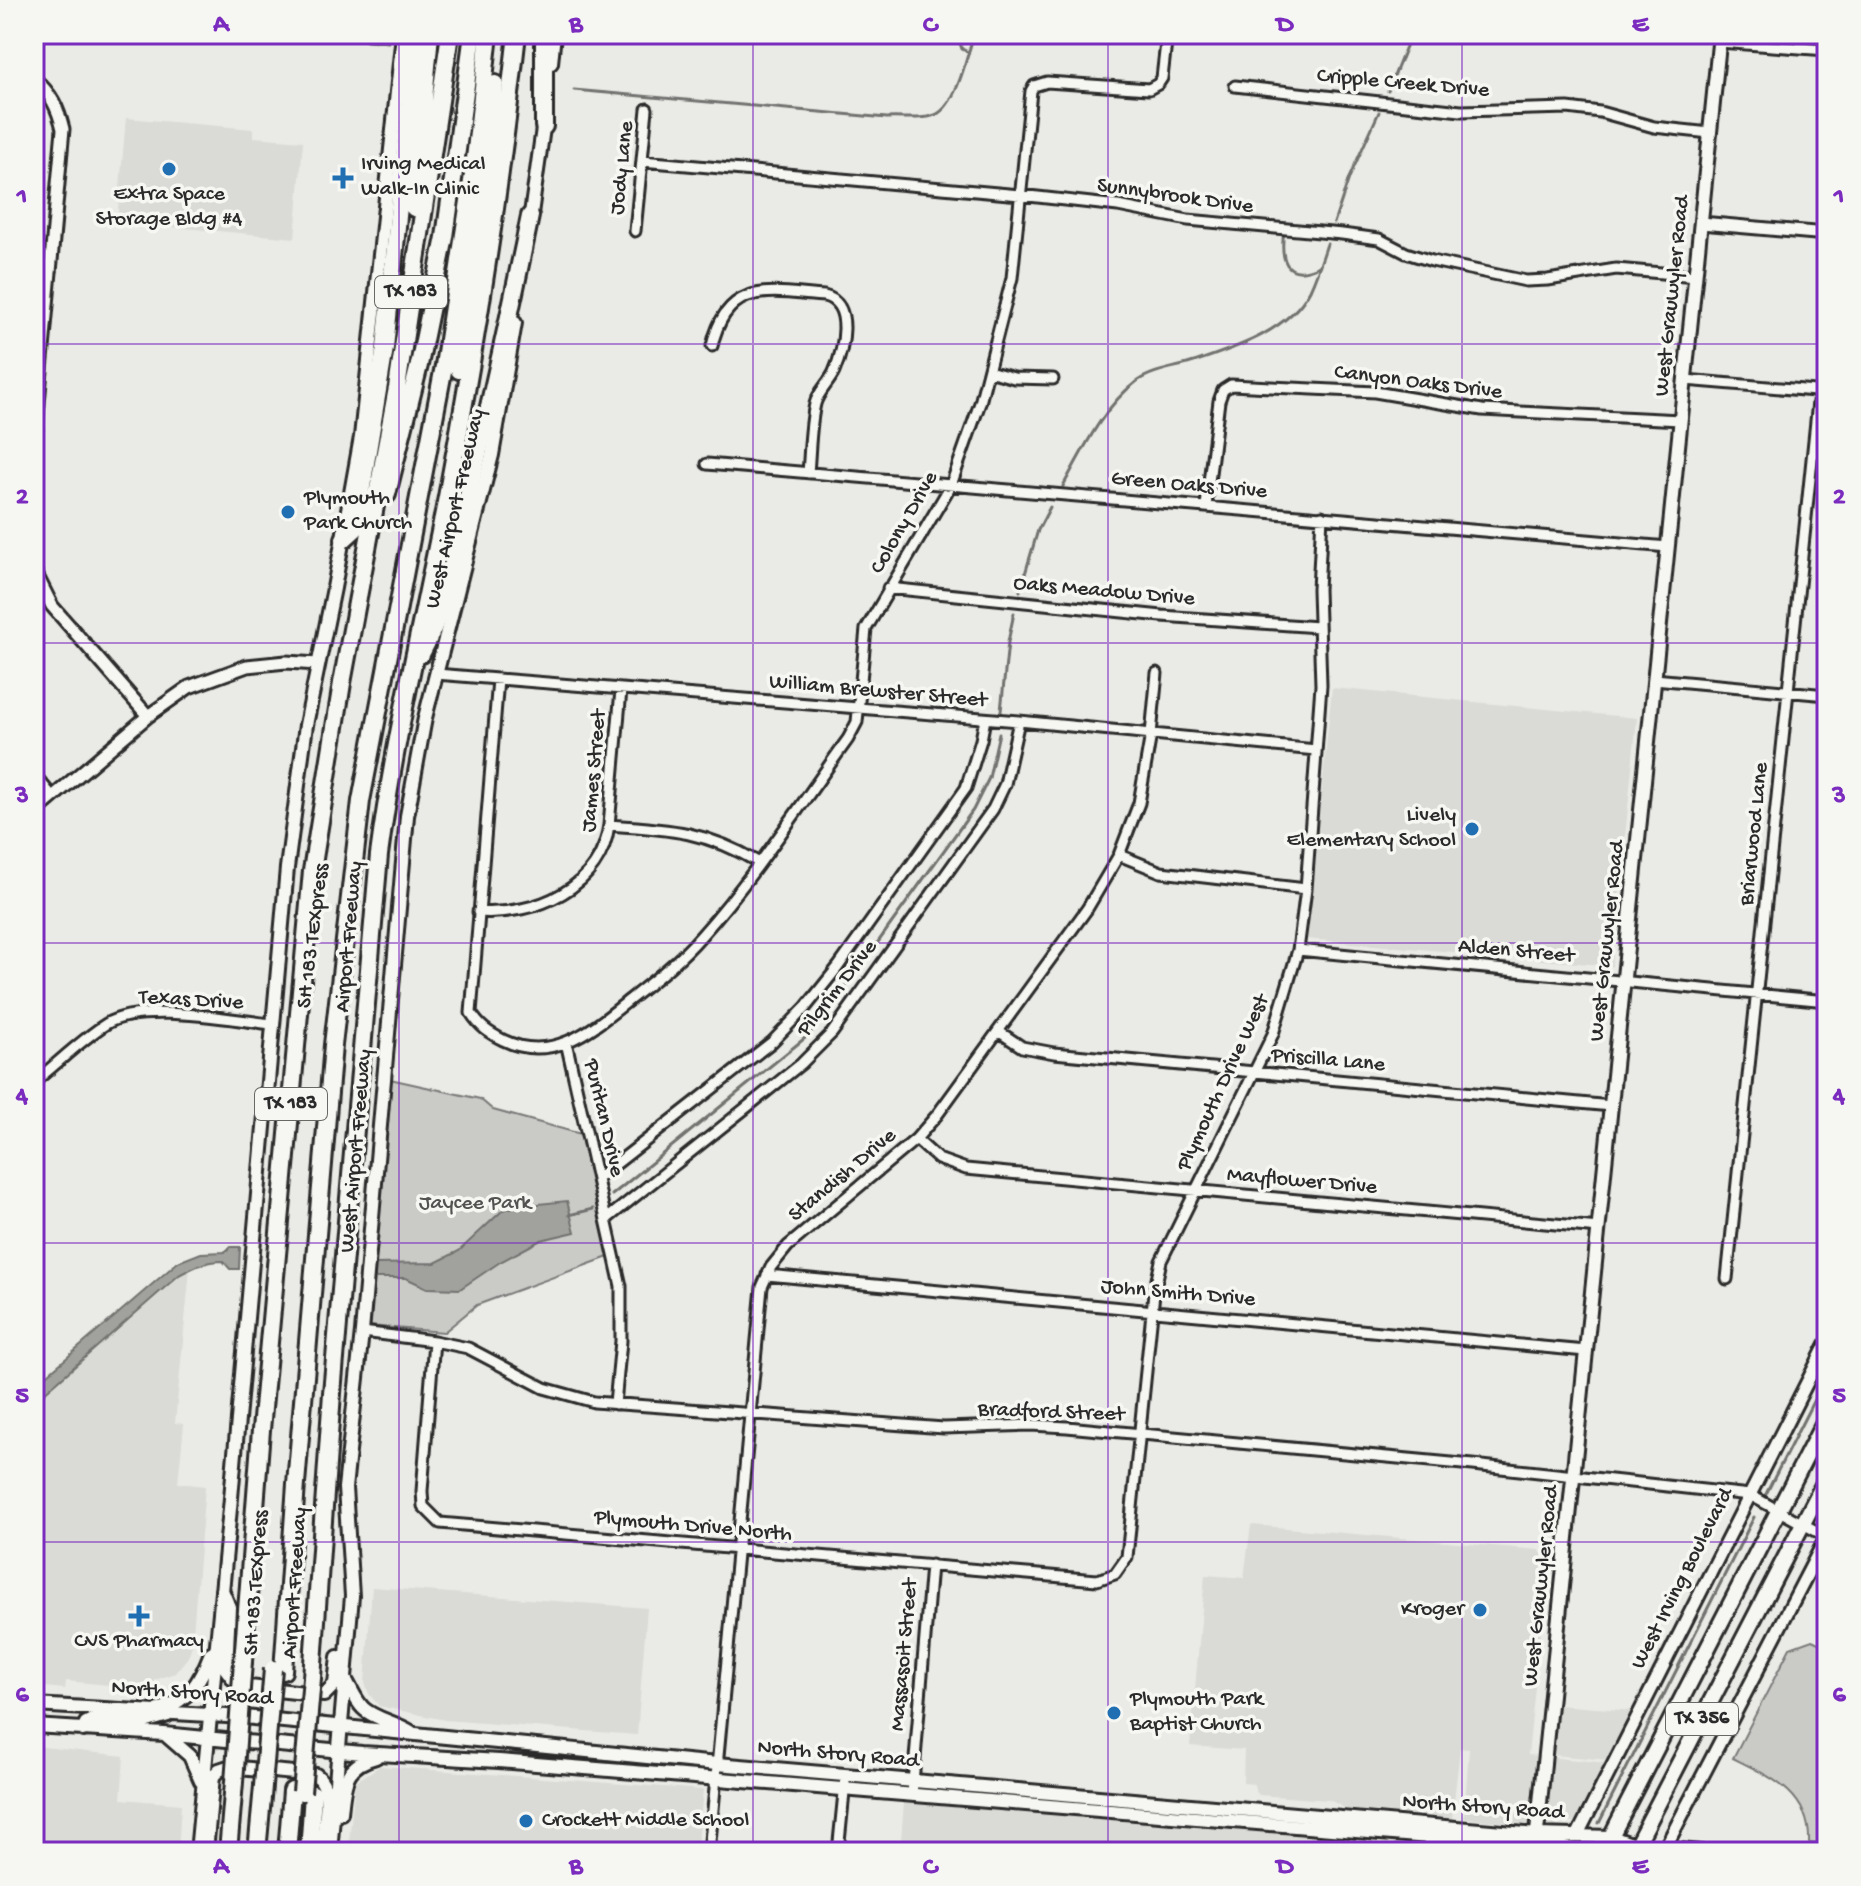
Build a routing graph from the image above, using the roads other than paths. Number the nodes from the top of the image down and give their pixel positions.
1 (403, 34) edge
2 (416, 34) edge
3 (430, 34) edge
4 (450, 34) edge
5 (473, 34) edge
6 (482, 34) edge
7 (489, 34) edge
8 (499, 34) edge
9 (517, 34) edge
10 (544, 34) edge
11 (554, 34) edge
12 (1167, 34) edge
13 (1720, 38) edge
14 (1827, 50) edge
15 (34, 79) edge
16 (1235, 86) dead end
17 (647, 109) dead end
18 (544, 126) junction
19 (1710, 133) junction
20 (642, 161) junction
21 (1020, 195) junction
22 (530, 216) junction
23 (1701, 223) junction
24 (635, 231) dead end
25 (1827, 234) edge
26 (34, 269) edge
27 (51, 271) junction
28 (1696, 276) junction
29 (413, 282) junction
30 (712, 346) dead end
31 (989, 371) junction
32 (1053, 379) dead end
33 (1685, 380) junction
34 (1823, 392) edge
35 (1681, 420) junction
36 (34, 448) edge
37 (707, 464) dead end
38 (808, 473) junction
39 (951, 485) junction
40 (447, 495) junction
41 (1206, 506) junction
42 (1322, 516) junction
43 (344, 539) junction
44 (1668, 547) junction
45 (369, 549) junction
46 (35, 576) edge
47 (888, 588) junction
48 (1318, 627) junction
49 (318, 664) junction
50 (414, 665) junction
51 (1157, 673) dead end
52 (436, 674) junction
53 (498, 679) junction
54 (1654, 679) junction
55 (621, 690) junction
56 (1787, 691) junction
57 (1827, 695) edge
58 (858, 708) junction
59 (148, 716) junction
60 (985, 719) junction
61 (1019, 721) junction
62 (1151, 734) junction
63 (1316, 750) junction
64 (34, 774) edge
65 (53, 797) junction
66 (34, 813) edge
67 (609, 825) junction
68 (1119, 855) junction
69 (758, 862) junction
70 (1306, 889) junction
71 (478, 912) junction
72 (1298, 950) junction
73 (1624, 981) junction
74 (1757, 994) junction
75 (1827, 1001) edge
76 (272, 1024) junction
77 (998, 1031) junction
78 (566, 1042) junction
79 (1253, 1072) junction
80 (34, 1082) edge
81 (1611, 1106) junction
82 (916, 1139) junction
83 (598, 1178) junction
84 (1194, 1190) junction
85 (608, 1218) junction
86 (1599, 1228) junction
87 (767, 1275) junction
88 (1727, 1279) dead end
89 (1152, 1310) junction
90 (362, 1332) junction
91 (434, 1341) junction
92 (1827, 1343) edge
93 (1586, 1351) junction
94 (615, 1404) junction
95 (749, 1414) junction
96 (1827, 1416) edge
97 (1140, 1434) junction
98 (1573, 1476) junction
99 (1827, 1477) edge
100 (1750, 1495) junction
101 (1779, 1511) junction
102 (1804, 1524) junction
103 (1827, 1536) edge
104 (737, 1549) junction
105 (1124, 1562) joint
106 (931, 1565) junction
107 (350, 1583) junction
108 (221, 1587) junction
109 (216, 1639) junction
110 (278, 1670) junction
111 (345, 1678) junction
112 (34, 1705) edge
113 (154, 1711) junction
114 (175, 1713) junction
115 (210, 1716) junction
116 (34, 1726) edge
117 (340, 1726) junction
118 (83, 1730) junction
119 (164, 1734) junction
120 (414, 1734) junction
121 (207, 1738) junction
122 (339, 1751) junction
123 (403, 1754) junction
124 (717, 1764) junction
125 (845, 1775) junction
126 (716, 1780) junction
127 (913, 1781) junction
128 (203, 1787) junction
129 (268, 1787) junction
130 (844, 1790) junction
131 (302, 1792) junction
132 (912, 1795) junction
133 (1205, 1813) junction
134 (1578, 1834) junction
135 (1611, 1837) junction
136 (1536, 1844) edge
137 (1635, 1849) edge
138 (1664, 1850) edge
139 (1604, 1851) edge
140 (197, 1852) edge
141 (206, 1852) edge
142 (228, 1852) edge
143 (257, 1852) edge
144 (267, 1852) edge
145 (287, 1852) edge
146 (297, 1852) edge
147 (309, 1852) edge
148 (322, 1852) edge
149 (330, 1852) edge
150 (337, 1852) edge
151 (709, 1852) edge
152 (838, 1852) edge
153 (1701, 1852) edge

1 - 43 main road
2 - 43 highway
3 - 29 highway
4 - 29 highway, Airport Freeway / TX 183
5 - 45 highway
6 - 110 highway, SH 183 TEXpress
7 - 110 highway, SH 183 TEXpress
8 - 40 highway
9 - 40 highway, Airport Freeway / TX 183
10 - 18 highway
11 - 18 main road, West Airport Freeway
12 - 21 street, Colony Drive
13 - 14 street
13 - 19 main road, West Grauwyler Road
15 - 27 street
16 - 19 street, Cripple Creek Drive
17 - 20 street, Jody Lane
18 - 22 main road, West Airport Freeway
19 - 23 main road, West Grauwyler Road
20 - 21 street, Sunnybrook Drive
20 - 24 street, Jody Lane
21 - 28 street, Sunnybrook Drive
21 - 31 street, Colony Drive
22 - 50 highway
22 - 52 main road, West Airport Freeway
23 - 25 street
23 - 28 main road, West Grauwyler Road
26 - 27 street
27 - 36 street
28 - 33 main road, West Grauwyler Road
29 - 45 highway, Airport Freeway / TX 183
30 - 38 street
31 - 32 street
31 - 39 street, Colony Drive
33 - 34 street
33 - 35 main road, West Grauwyler Road
34 - 56 street, Briarwood Lane
35 - 41 street, Canyon Oaks Drive
35 - 44 main road, West Grauwyler Road
37 - 38 street, Green Oaks Drive
38 - 39 street, Green Oaks Drive
39 - 41 street, Green Oaks Drive
39 - 47 street, Colony Drive
40 - 50 highway, Airport Freeway / TX 183
41 - 42 street, Green Oaks Drive
42 - 44 street, Green Oaks Drive
42 - 48 street, Plymouth Drive West
43 - 49 main road
44 - 54 main road, West Grauwyler Road
45 - 142 highway, Airport Freeway / TX 183, bridge
46 - 59 street
47 - 48 street, Oaks Meadow Drive
47 - 58 street, Colony Drive
48 - 63 street, Plymouth Drive West
49 - 59 street
49 - 76 main road
50 - 131 highway, Airport Freeway / TX 183, bridge
51 - 62 street, Standish Drive
52 - 53 street, William Brewster Street
52 - 90 main road, West Airport Freeway
53 - 55 street, William Brewster Street
53 - 71 street, Puritan Drive
54 - 56 street
54 - 73 main road, West Grauwyler Road
55 - 58 street, William Brewster Street
55 - 67 street, James Street
56 - 57 street
56 - 74 street, Briarwood Lane
58 - 60 street, William Brewster Street
58 - 69 street, Colony Drive
59 - 65 street
60 - 61 street, William Brewster Street
60 - 83 street, Pilgrim Drive
61 - 62 street, William Brewster Street
61 - 85 street, Pilgrim Drive
62 - 63 street, William Brewster Street
62 - 68 street, Standish Drive
63 - 70 street, Plymouth Drive West
64 - 65 street
65 - 66 street
67 - 69 street
67 - 71 street, James Street
68 - 70 street
68 - 77 street, Standish Drive
69 - 78 street, Colony Drive
70 - 72 street, Plymouth Drive West
71 - 78 street, Puritan Drive
72 - 73 street, Alden Street
72 - 79 street, Plymouth Drive West
73 - 74 street, Alden Street
73 - 81 main road, West Grauwyler Road
74 - 75 street, Alden Street
74 - 88 street, Briarwood Lane
76 - 80 street, Texas Drive
76 - 108 main road
77 - 79 street, Priscilla Lane
77 - 82 street, Standish Drive
78 - 83 street, Puritan Drive
79 - 81 street, Priscilla Lane
79 - 84 street, Plymouth Drive West
81 - 86 main road, West Grauwyler Road
82 - 84 street, Mayflower Drive
82 - 87 street, Standish Drive
83 - 85 street, Puritan Drive
84 - 86 street, Mayflower Drive
84 - 89 street, Plymouth Drive West
85 - 94 street, Puritan Drive
86 - 93 main road, West Grauwyler Road
87 - 89 street, John Smith Drive
87 - 95 street, Standish Drive
89 - 93 street, John Smith Drive
89 - 97 street, Plymouth Drive West
90 - 91 street, Bradford Street
90 - 107 main road, West Airport Freeway
91 - 94 street, Bradford Street
91 - 104 street, Plymouth Drive North
92 - 100 street, West Irving Boulevard
93 - 98 main road, West Grauwyler Road
94 - 95 street, Bradford Street
95 - 97 street, Bradford Street
95 - 104 street, Standish Drive
96 - 101 main road, TX 356
97 - 98 street, Bradford Street
97 - 105 street, Plymouth Drive West
98 - 100 street, Bradford Street
98 - 136 main road, West Grauwyler Road
99 - 102 main road, TX 356
100 - 101 street
100 - 134 street, West Irving Boulevard
101 - 102 street
101 - 135 main road, TX 356
102 - 103 street
102 - 137 main road, TX 356
103 - 138 street
104 - 106 street, Plymouth Drive North
104 - 124 street, Standish Drive
105 - 106 street, Plymouth Drive North
106 - 127 street, Massasoit Street
107 - 108 main road
107 - 111 main road, West Airport Freeway
108 - 109 main road
109 - 113 main road
109 - 115 main road
110 - 129 highway, SH 183 TEXpress, bridge
111 - 117 main road, West Airport Freeway
111 - 120 main road
112 - 113 main road, North Story Road
113 - 114 main road, North Story Road
114 - 115 main road, North Story Road
114 - 118 main road
115 - 117 main road, North Story Road
115 - 121 main road
116 - 118 main road, North Story Road
117 - 120 main road, North Story Road
117 - 122 main road, West Airport Freeway
118 - 119 main road, North Story Road
119 - 121 main road, North Story Road
119 - 128 main road
120 - 124 main road, North Story Road
121 - 122 main road, North Story Road
121 - 128 main road
122 - 123 main road, North Story Road
122 - 149 main road, West Airport Freeway
123 - 126 main road, North Story Road
123 - 150 main road
124 - 125 main road, North Story Road
124 - 126 street, Standish Drive
125 - 127 main road, North Story Road
125 - 130 street
126 - 130 main road, North Story Road
126 - 151 street, Standish Drive
127 - 132 street, Massasoit Street
127 - 133 main road, North Story Road
128 - 140 main road
129 - 143 highway, SH 183 TEXpress
129 - 144 highway, SH 183 TEXpress
130 - 132 main road, North Story Road
130 - 152 street
131 - 145 highway
131 - 146 highway, Airport Freeway / TX 183
131 - 147 highway
132 - 133 main road, North Story Road
133 - 136 main road, North Story Road
134 - 135 main road, North Story Road
134 - 136 main road, North Story Road
135 - 137 main road, North Story Road
135 - 139 main road, TX 356
136 - 139 main road, North Story Road
137 - 138 main road, North Story Road
137 - 139 main road, North Story Road
138 - 153 main road, North Story Road
141 - 148 main road

